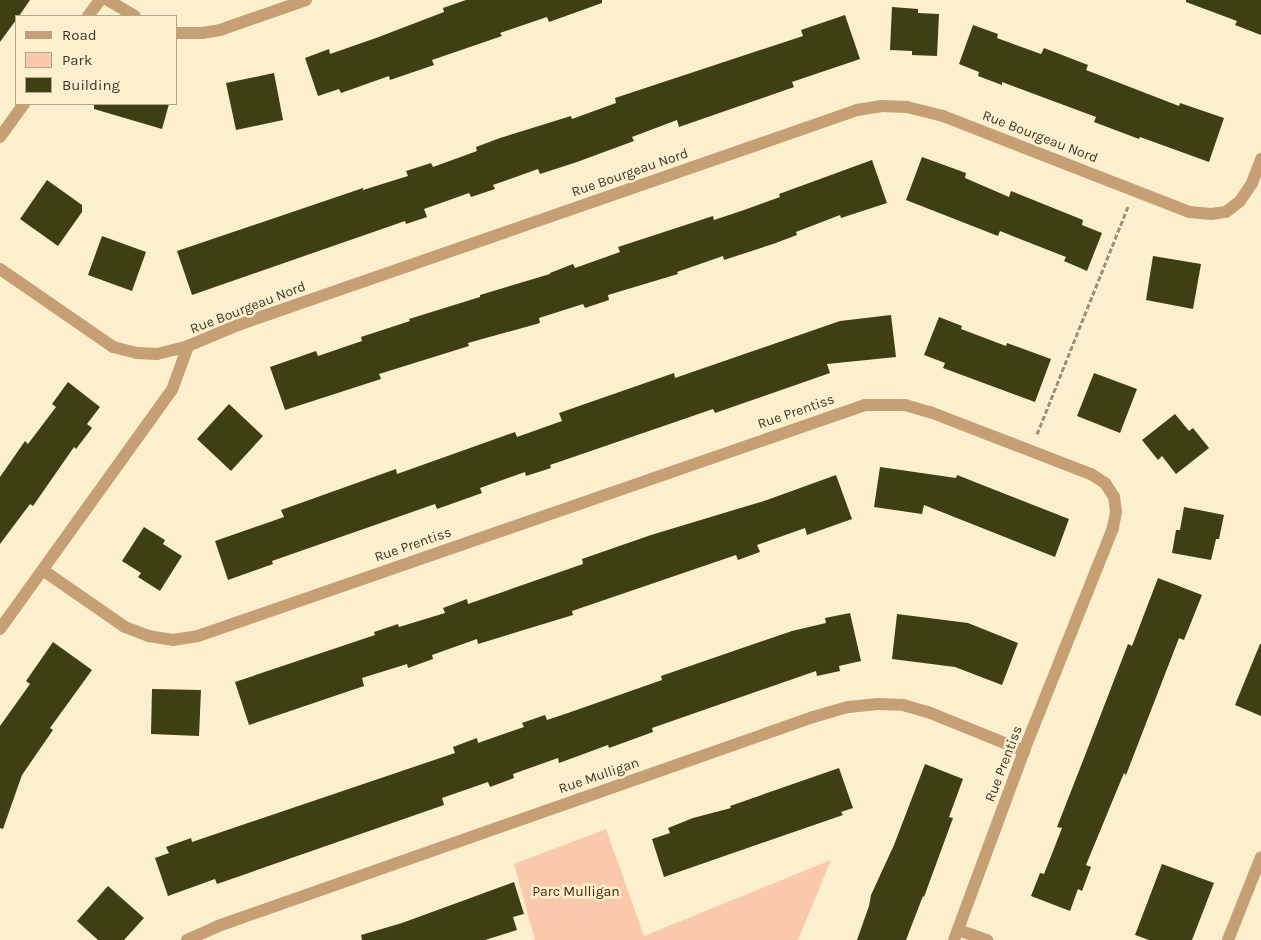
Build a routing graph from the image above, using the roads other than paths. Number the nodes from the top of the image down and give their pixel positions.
1 (100, 0) edge
2 (108, 0) edge
3 (306, 0) edge
4 (89, 15) edge
5 (133, 15) edge
6 (178, 33) edge
7 (23, 105) edge
8 (0, 137) edge
9 (1261, 159) edge
10 (0, 269) edge
11 (188, 346) junction
12 (44, 571) junction
13 (0, 629) edge
14 (1024, 752) junction
15 (1261, 857) edge
16 (956, 935) edge
17 (187, 940) edge
18 (987, 940) edge
19 (1228, 940) edge

1 - 4 street
2 - 5 street
3 - 6 street
7 - 8 street
9 - 11 street, Rue Bourgeau Nord
10 - 11 street, Rue Bourgeau Nord
11 - 12 street
12 - 13 street
12 - 14 street, Rue Prentiss
14 - 16 street, Rue Prentiss
14 - 17 street, Rue Mulligan
15 - 19 street
16 - 18 street

